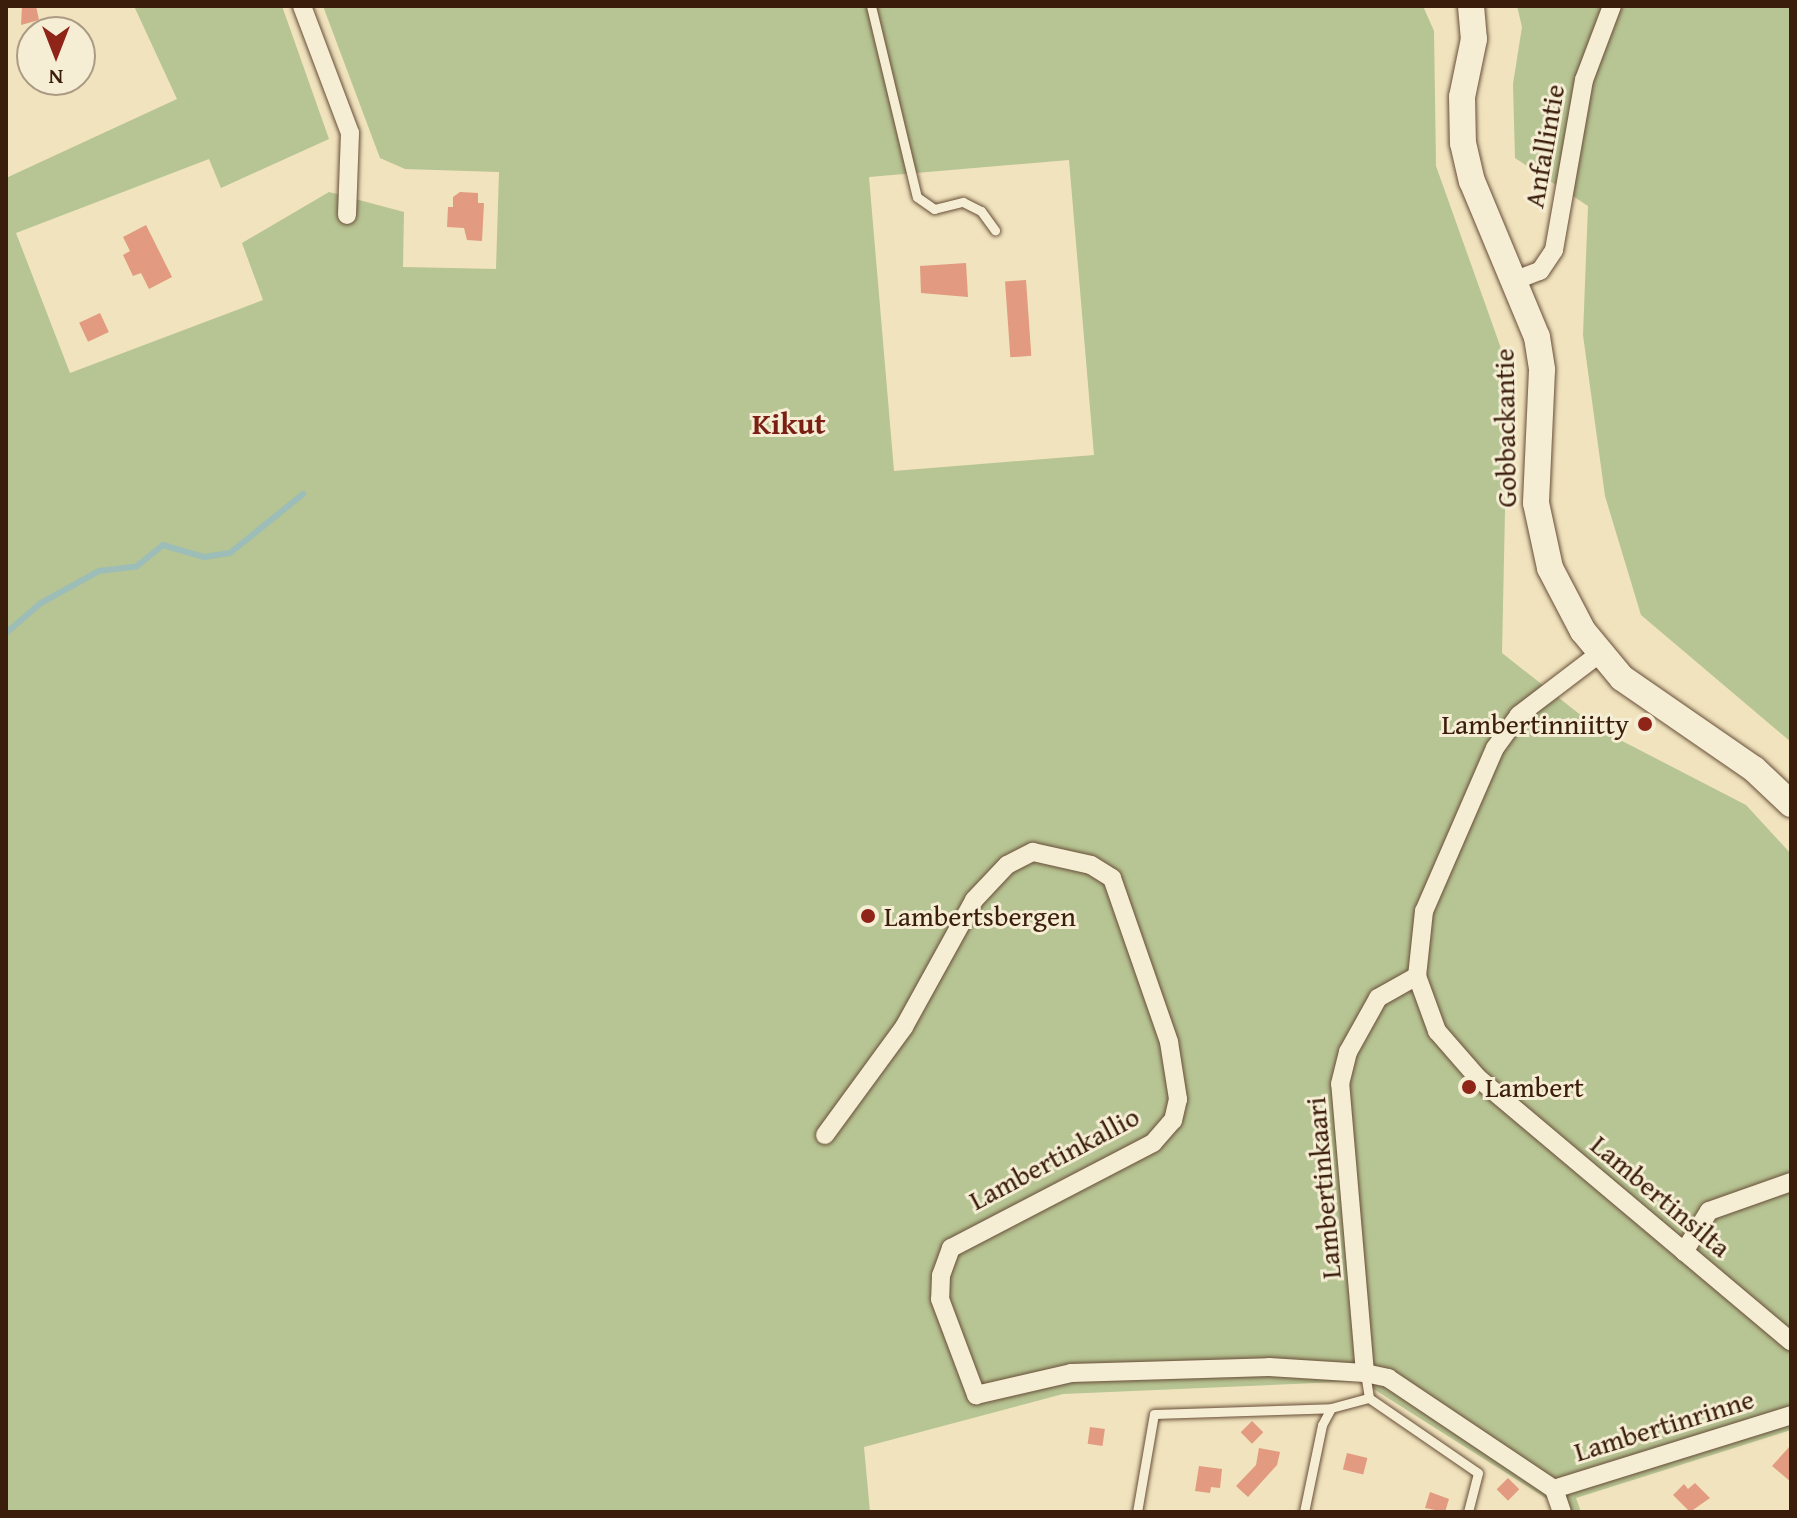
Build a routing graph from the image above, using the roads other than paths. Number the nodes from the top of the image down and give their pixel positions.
1 (302, 6) edge
2 (871, 6) edge
3 (1471, 6) edge
4 (1612, 6) edge
5 (347, 215) dead end
6 (995, 230) dead end
7 (1516, 280) junction
8 (1599, 654) junction
9 (1791, 804) edge
10 (1417, 976) junction
11 (825, 1135) dead end
12 (1791, 1182) edge
13 (1684, 1252) junction
14 (1791, 1342) edge
15 (1368, 1374) junction
16 (1369, 1398) junction
17 (1331, 1408) junction
18 (1791, 1415) edge
19 (1554, 1489) junction
20 (1137, 1512) edge
21 (1304, 1512) edge
22 (1468, 1512) edge
23 (1562, 1512) edge

1 - 5 street
2 - 6 lane
3 - 7 street, Gobbackantie
4 - 7 street, Anfallintie
7 - 8 street, Gobbackantie
8 - 9 street, Gobbackantie
8 - 10 street
10 - 13 street, Lambertinsilta
10 - 15 street, Lambertinkaari
11 - 15 street, Lambertinkallio
12 - 13 street
13 - 14 street, Lambertinsilta
15 - 16 lane
15 - 19 street
16 - 17 lane
16 - 22 lane
17 - 20 lane
17 - 21 lane
18 - 19 street, Lambertinrinne
19 - 23 street

